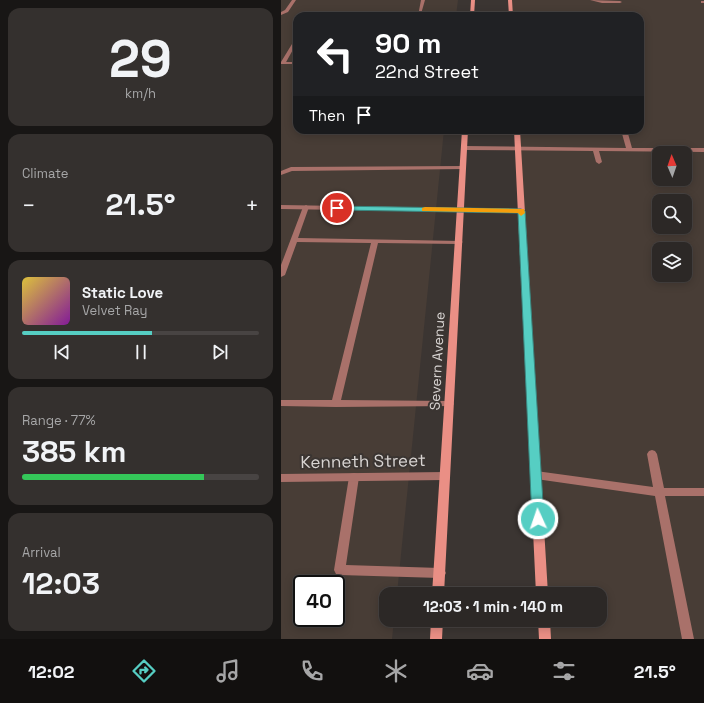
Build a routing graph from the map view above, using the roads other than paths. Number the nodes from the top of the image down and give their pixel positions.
1 (294, 0) edge
2 (423, 0) edge
3 (473, 0) edge
4 (510, 0) edge
5 (592, 0) edge
6 (620, 2) dead end
7 (420, 12) edge
8 (472, 12) edge
9 (511, 12) edge
10 (281, 14) edge
11 (293, 46) edge
12 (282, 63) edge
13 (293, 63) edge
14 (465, 134) edge
15 (517, 134) edge
16 (625, 134) edge
17 (464, 148) junction
18 (518, 149) junction
19 (596, 150) junction
20 (630, 150) junction
21 (692, 150) edge
22 (704, 150) edge
23 (652, 151) edge
24 (599, 162) dead end
25 (463, 168) junction
26 (281, 173) edge
27 (281, 207) edge
28 (306, 207) junction
29 (461, 210) junction
30 (521, 211) junction
31 (294, 240) junction
32 (375, 241) junction
33 (459, 242) junction
34 (281, 275) edge
35 (281, 403) edge
36 (336, 404) junction
37 (449, 404) junction
38 (652, 454) dead end
39 (536, 475) junction
40 (445, 476) junction
41 (354, 477) junction
42 (281, 478) edge
43 (660, 492) junction
44 (704, 492) edge
45 (440, 572) junction
46 (439, 587) edge
47 (542, 587) edge
48 (437, 627) edge
49 (544, 627) edge
50 (436, 639) edge
51 (545, 639) edge
52 (688, 639) edge

1 - 10 street
2 - 7 street
3 - 8 street
4 - 9 street
5 - 6 street
11 - 12 street
12 - 13 street
14 - 17 street, Severn Avenue
15 - 18 street
16 - 20 street
17 - 18 street
17 - 25 street, Severn Avenue
18 - 19 street
18 - 30 street
19 - 20 street
19 - 24 street
20 - 23 street
21 - 22 street
25 - 26 street
25 - 29 street, Severn Avenue
27 - 28 street
28 - 29 street
28 - 31 street
29 - 30 street
29 - 33 street, Severn Avenue
30 - 39 street
31 - 32 street
31 - 34 street
32 - 33 street
32 - 36 street
33 - 37 street, Severn Avenue
35 - 36 street
36 - 37 street
37 - 40 street, Severn Avenue
38 - 43 street
39 - 43 street
39 - 47 street
40 - 41 street, Kenneth Street
40 - 45 street, Severn Avenue
41 - 42 street, Kenneth Street
41 - 45 street
43 - 44 street
43 - 52 street
45 - 46 street, Severn Avenue
48 - 50 street
49 - 51 street

